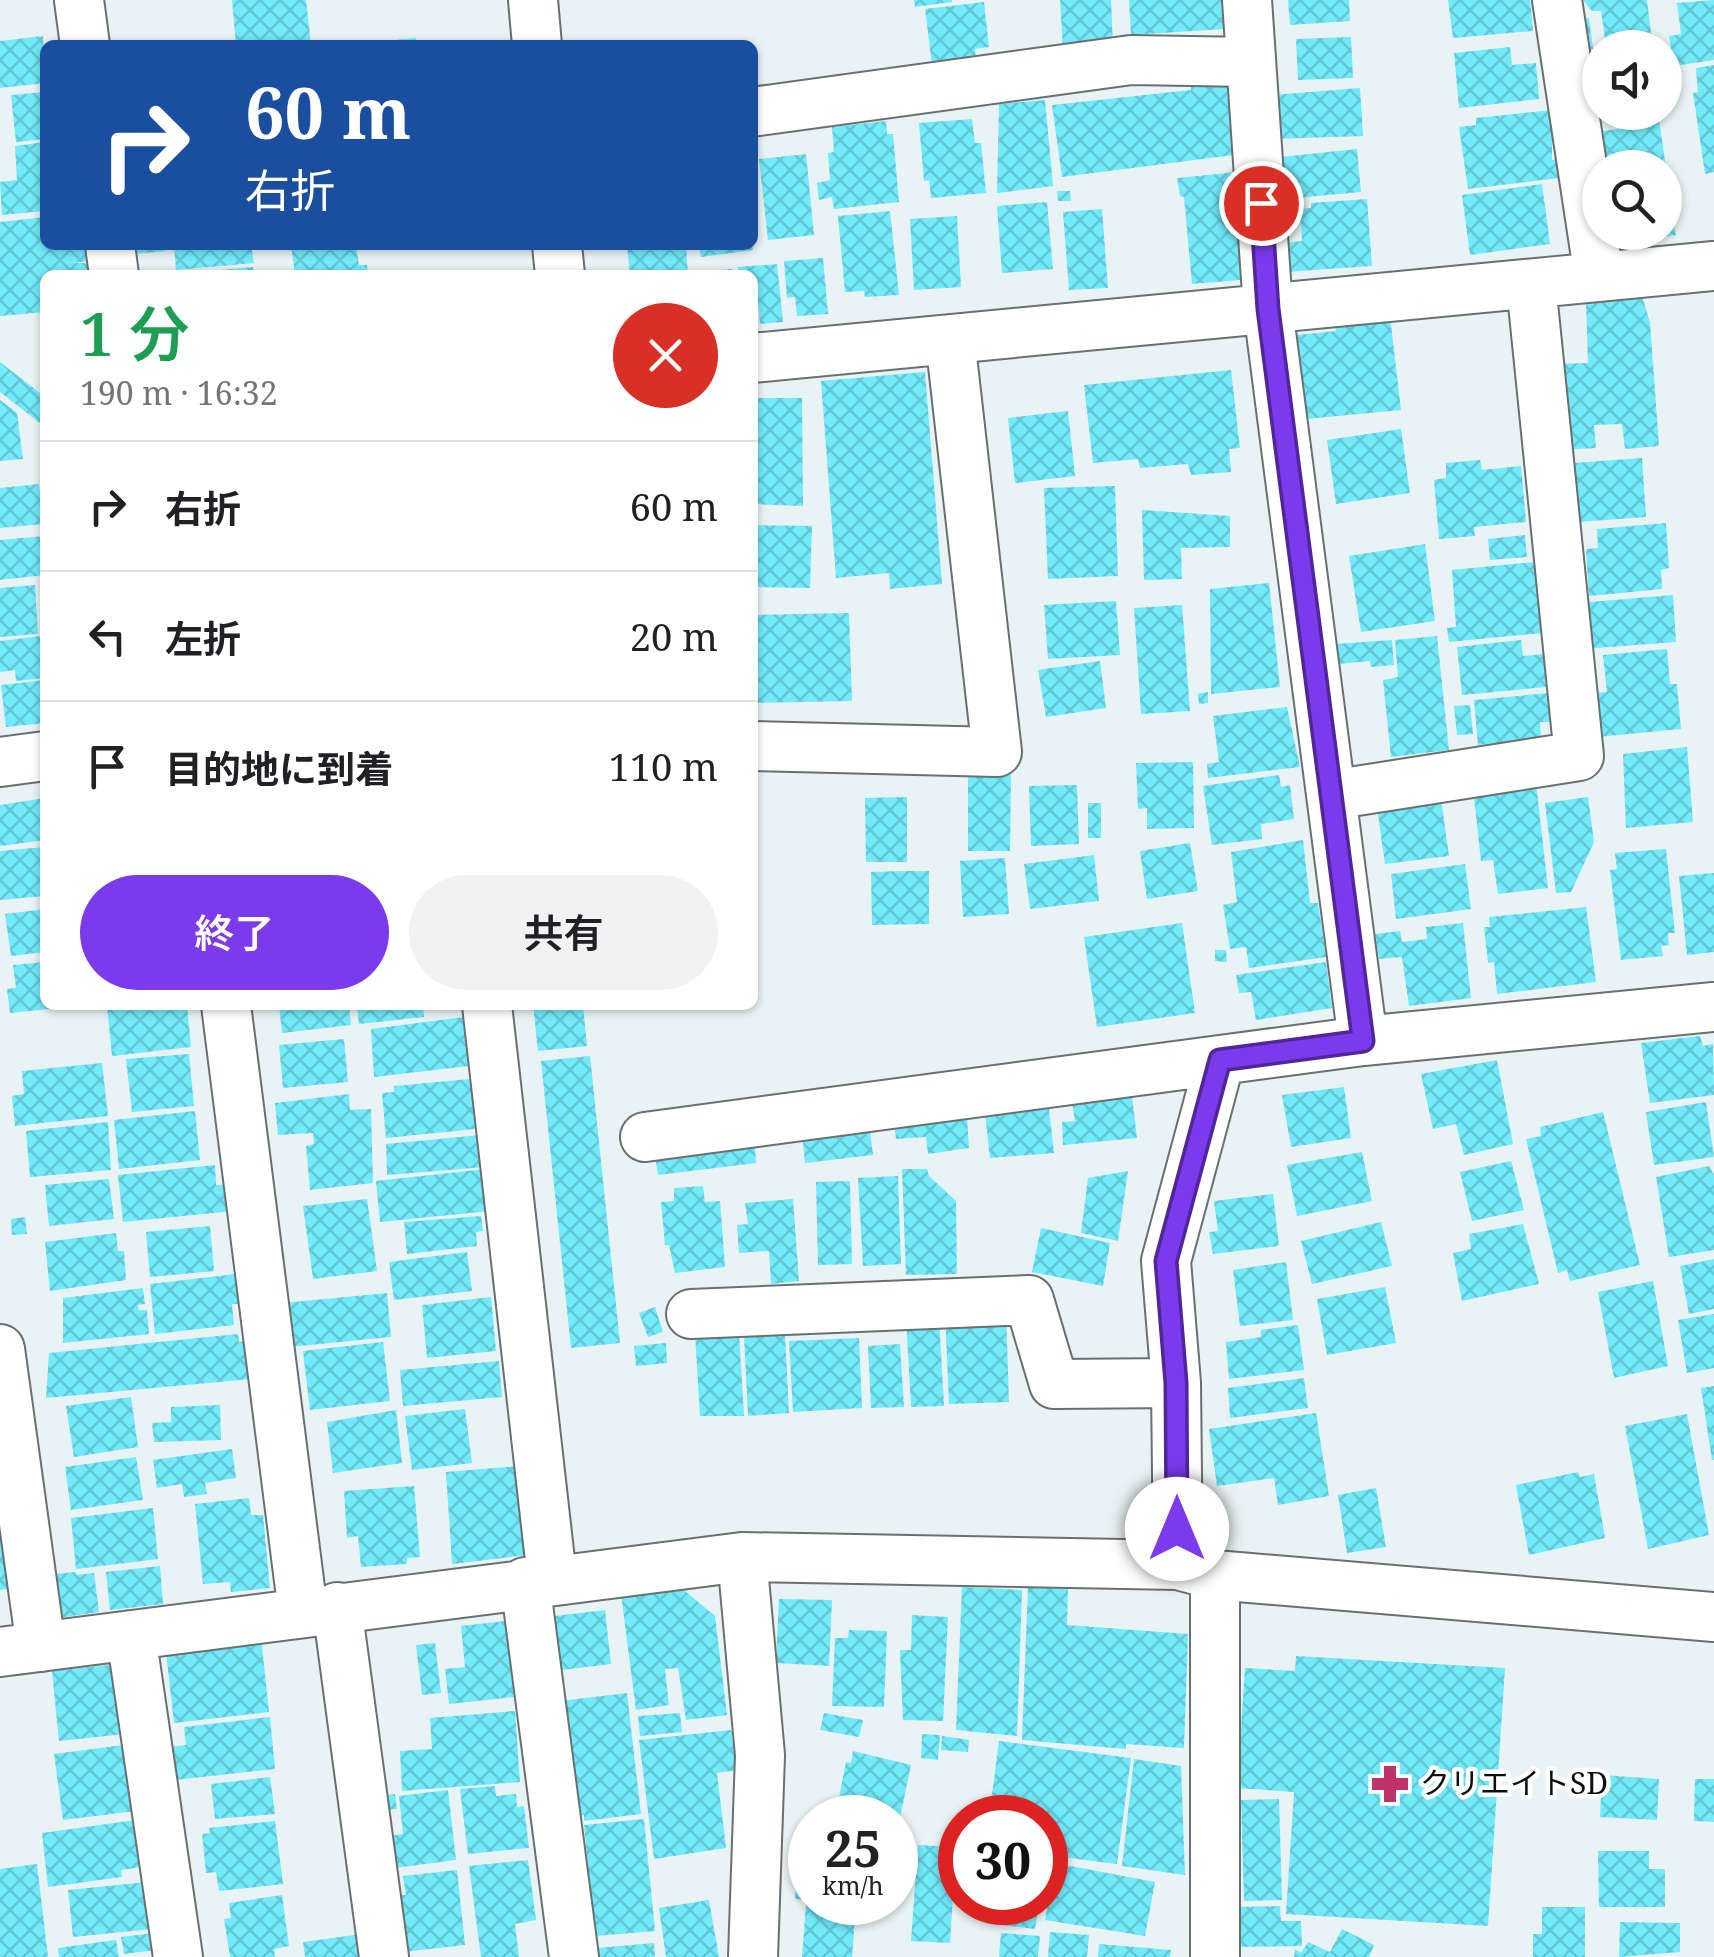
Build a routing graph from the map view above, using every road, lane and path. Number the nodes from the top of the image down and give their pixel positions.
1 (79, 0) edge
2 (533, 0) edge
3 (1247, 0) edge
4 (1558, 0) edge
5 (83, 40) edge
6 (537, 40) edge
7 (1251, 62) junction
8 (758, 111) edge
9 (1714, 266) edge
10 (1599, 278) junction
11 (1531, 284) junction
12 (1268, 309) junction
13 (950, 339) junction
14 (758, 357) edge
15 (758, 746) edge
16 (40, 757) edge
17 (0, 762) edge
18 (1331, 794) junction
19 (1714, 1008) edge
20 (227, 1010) edge
21 (487, 1010) edge
22 (1363, 1041) junction
23 (1220, 1060) junction
24 (645, 1137) dead end
25 (691, 1314) dead end
26 (0, 1348) edge
27 (1176, 1383) junction
28 (742, 1556) junction
29 (1197, 1570) junction
30 (539, 1580) junction
31 (320, 1610) junction
32 (1714, 1617) edge
33 (131, 1635) junction
34 (20, 1650) edge
35 (178, 1957) edge
36 (384, 1957) edge
37 (574, 1957) edge
38 (753, 1957) edge
39 (1215, 1957) edge

1 - 5 street
2 - 6 street
3 - 7 street
4 - 10 street
7 - 8 street
7 - 12 street
9 - 10 street
10 - 11 street
11 - 12 street
11 - 18 street
12 - 13 street
12 - 18 street
13 - 14 street
13 - 15 street
16 - 17 street
18 - 22 street
19 - 22 street
20 - 31 street
21 - 30 street
22 - 23 street
23 - 24 street
23 - 27 street
25 - 27 street
26 - 34 street
27 - 29 street
28 - 29 street
28 - 30 street
28 - 38 street
29 - 32 street
29 - 39 street
30 - 31 street
30 - 37 street
31 - 33 street
31 - 36 street
33 - 34 street
33 - 35 street

